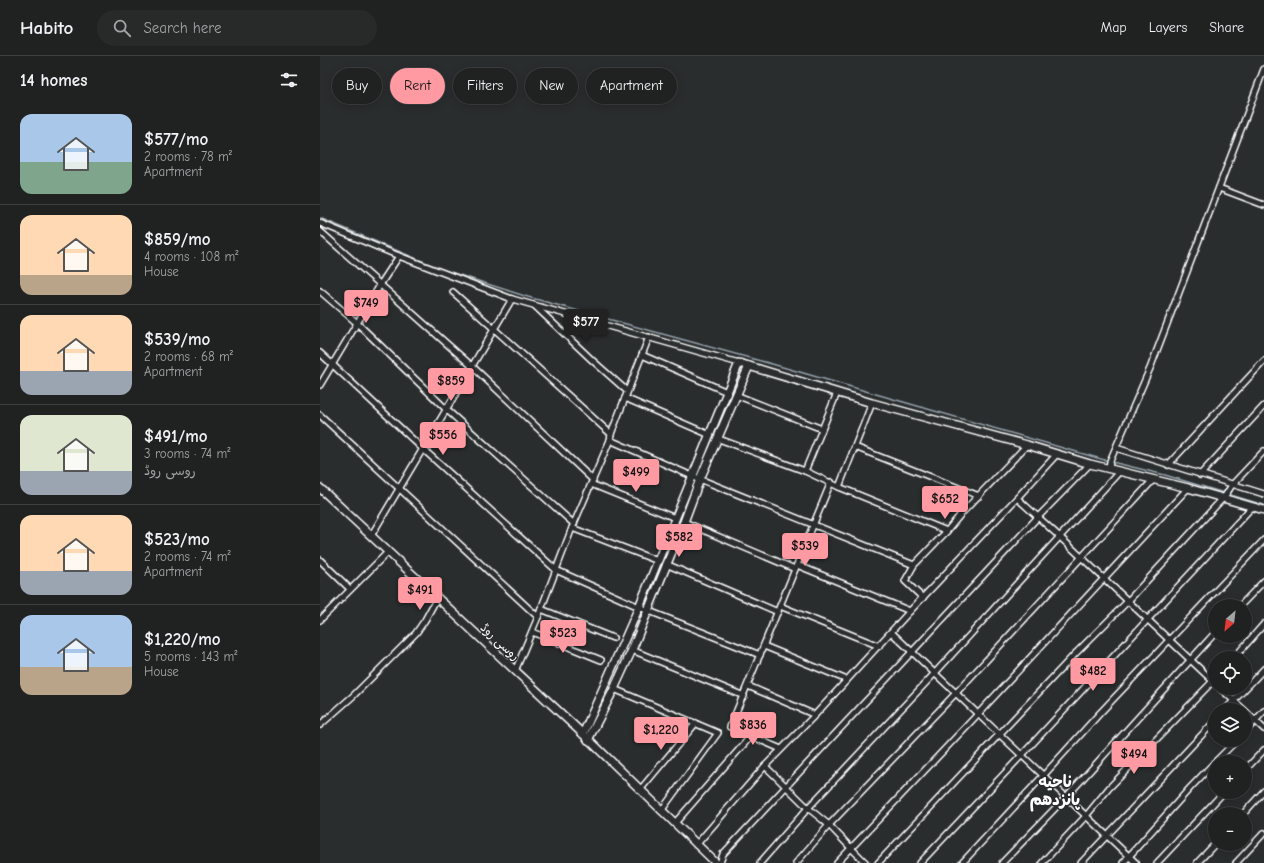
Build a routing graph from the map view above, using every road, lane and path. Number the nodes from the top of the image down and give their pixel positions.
1 (1264, 69) edge
2 (1220, 188) junction
3 (1264, 205) edge
4 (320, 223) edge
5 (320, 231) edge
6 (399, 256) junction
7 (380, 285) junction
8 (320, 291) edge
9 (453, 292) dead end
10 (512, 299) junction
11 (534, 305) junction
12 (357, 323) junction
13 (495, 328) junction
14 (648, 337) junction
15 (320, 353) edge
16 (642, 355) junction
17 (1264, 361) edge
18 (739, 363) junction
19 (332, 364) junction
20 (749, 366) junction
21 (473, 367) junction
22 (320, 385) edge
23 (627, 391) junction
24 (727, 392) junction
25 (837, 393) junction
26 (736, 395) junction
27 (625, 398) junction
28 (872, 403) junction
29 (1264, 406) edge
30 (447, 410) junction
31 (320, 415) edge
32 (822, 430) junction
33 (611, 434) junction
34 (710, 435) junction
35 (719, 439) junction
36 (610, 440) junction
37 (1027, 445) junction
38 (855, 447) junction
39 (423, 450) junction
40 (1115, 450) junction
41 (1264, 451) edge
42 (1057, 454) junction
43 (1090, 464) junction
44 (1168, 465) junction
45 (1109, 466) junction
46 (805, 471) junction
47 (1120, 471) junction
48 (1200, 475) junction
49 (692, 476) junction
50 (700, 478) junction
51 (1154, 479) junction
52 (592, 482) junction
53 (831, 482) junction
54 (1232, 485) junction
55 (839, 487) junction
56 (320, 488) edge
57 (1188, 488) junction
58 (399, 489) junction
59 (1264, 494) edge
60 (1225, 495) junction
61 (979, 496) junction
62 (1017, 498) junction
63 (1252, 508) junction
64 (1264, 510) edge
65 (1038, 517) junction
66 (675, 518) junction
67 (684, 522) junction
68 (814, 524) junction
69 (573, 526) junction
70 (947, 531) junction
71 (371, 536) junction
72 (1060, 537) junction
73 (1264, 540) edge
74 (388, 552) junction
75 (1082, 557) junction
76 (320, 560) edge
77 (658, 562) junction
78 (324, 564) junction
79 (666, 564) junction
80 (914, 565) junction
81 (796, 567) junction
82 (320, 569) edge
83 (556, 570) junction
84 (1104, 578) junction
85 (1264, 581) edge
86 (350, 589) junction
87 (436, 598) junction
88 (923, 598) junction
89 (1247, 599) edge
90 (1128, 601) junction
91 (639, 607) junction
92 (541, 609) junction
93 (779, 609) junction
94 (647, 610) junction
95 (910, 611) junction
96 (538, 617) junction
97 (320, 620) edge
98 (1148, 620) junction
99 (1264, 624) edge
100 (532, 632) junction
101 (891, 632) junction
102 (613, 638) dead end
103 (1170, 640) junction
104 (1208, 641) edge
105 (764, 646) junction
106 (879, 646) junction
107 (632, 650) junction
108 (912, 651) junction
109 (1240, 651) edge
110 (760, 655) junction
111 (601, 660) dead end
112 (1190, 660) junction
113 (1264, 669) edge
114 (515, 671) junction
115 (935, 673) junction
116 (1208, 676) edge
117 (847, 680) junction
118 (748, 686) junction
119 (1208, 687) edge
120 (614, 690) junction
121 (956, 693) junction
122 (1228, 695) edge
123 (744, 696) junction
124 (1234, 701) joint
125 (1264, 711) edge
126 (978, 714) junction
127 (815, 715) junction
128 (1252, 718) edge
129 (1256, 721) junction
130 (696, 723) junction
131 (320, 725) edge
132 (1252, 725) edge
133 (1208, 728) edge
134 (1264, 729) edge
135 (583, 734) junction
136 (1000, 734) junction
137 (751, 736) junction
138 (588, 740) junction
139 (1230, 747) edge
140 (781, 749) junction
141 (1264, 750) edge
142 (1022, 755) junction
143 (1222, 755) edge
144 (1252, 763) edge
145 (765, 766) junction
146 (1208, 769) edge
147 (1043, 776) junction
148 (786, 787) junction
149 (640, 790) junction
150 (1264, 791) edge
151 (1066, 797) junction
152 (1217, 799) edge
153 (1249, 807) edge
154 (808, 808) junction
155 (661, 811) junction
156 (1086, 816) junction
157 (675, 823) junction
158 (829, 825) junction
159 (1264, 833) edge
160 (1107, 836) junction
161 (696, 845) junction
162 (851, 848) junction
163 (1208, 851) edge
164 (1129, 857) junction
165 (716, 863) edge
166 (720, 863) edge
167 (760, 863) edge
168 (796, 863) edge
169 (837, 863) edge
170 (866, 863) edge
171 (878, 863) edge
172 (920, 863) edge
173 (962, 863) edge
174 (1002, 863) edge
175 (1042, 863) edge
176 (1081, 863) edge
177 (1123, 863) edge
178 (1136, 863) edge
179 (1157, 863) edge
180 (1197, 863) edge
181 (1236, 863) edge

1 - 2 street
2 - 3 street
2 - 40 street
4 - 6 street
5 - 7 street
6 - 7 street
6 - 10 street
7 - 12 street
7 - 21 street
8 - 12 street
9 - 13 street
10 - 11 street
10 - 13 street
11 - 14 street
11 - 23 street
12 - 19 street
12 - 30 street
13 - 21 street
13 - 33 street
14 - 16 street
14 - 18 street
15 - 19 street
16 - 23 street
16 - 24 street
17 - 44 street
18 - 20 street
18 - 24 street
19 - 22 street
19 - 39 street
20 - 25 street
20 - 26 street
21 - 30 street
21 - 52 street
23 - 27 street
24 - 34 street
25 - 28 street
25 - 32 street
26 - 32 street
26 - 35 street
27 - 33 street
27 - 34 street
28 - 37 street
28 - 38 street
29 - 48 street
30 - 39 street
30 - 69 street
31 - 58 street
32 - 46 street
33 - 36 street
34 - 49 street
35 - 46 street
35 - 50 street
36 - 49 street
36 - 52 street
37 - 42 street
37 - 61 street
38 - 55 street
38 - 61 street
39 - 58 street
39 - 83 street
40 - 44 street
40 - 45 street
41 - 54 street
42 - 43 street
42 - 62 street
43 - 45 street
43 - 65 street
44 - 48 street
45 - 47 street
46 - 53 street
47 - 51 street
47 - 72 street
48 - 54 street
49 - 50 street
49 - 66 street
50 - 67 street
50 - 68 street
51 - 57 street
51 - 75 street
52 - 66 street
52 - 69 street
53 - 55 street
53 - 68 street
54 - 59 street
54 - 60 street
55 - 70 street
56 - 71 street, روسی روڈ
57 - 60 street
57 - 84 street
58 - 71 street
58 - 96 street
60 - 63 street
60 - 90 street
61 - 70 street
62 - 65 street
62 - 88 street
63 - 64 street
63 - 98 street
65 - 72 street
65 - 108 street
66 - 77 street
67 - 79 street
67 - 81 street
68 - 80 street
68 - 81 street
69 - 77 street
69 - 83 street
70 - 80 street
71 - 74 street, روسی روڈ
72 - 75 street
72 - 115 street
73 - 103 street
74 - 86 street
74 - 87 street, روسی روڈ
75 - 84 street
75 - 121 street
76 - 78 street
77 - 91 street
78 - 82 street
78 - 86 street
79 - 93 street
79 - 94 street
80 - 88 street
81 - 93 street
81 - 95 street
83 - 91 street
83 - 92 street
84 - 90 street
84 - 126 street
85 - 89 street
86 - 97 street
87 - 114 street, روسی روڈ
87 - 131 street
88 - 95 street
90 - 98 street
90 - 136 street
91 - 94 street
91 - 135 street
92 - 96 street
92 - 102 street
93 - 105 street
93 - 106 street
94 - 107 street
94 - 110 street
95 - 101 street
96 - 100 street
98 - 103 street
98 - 142 street
99 - 109 street
100 - 111 street
100 - 114 street
101 - 106 street
101 - 108 street
103 - 112 street
103 - 147 street
104 - 112 street
105 - 110 street
105 - 117 street
106 - 117 street
107 - 120 street
107 - 123 street
108 - 115 street
108 - 148 street
110 - 118 street
112 - 116 street
112 - 151 street
113 - 124 street
114 - 135 street, روسی روڈ
115 - 121 street
115 - 154 street
117 - 127 street
118 - 123 street
118 - 127 street
119 - 156 street
120 - 130 street
120 - 138 street
121 - 126 street
121 - 158 street
122 - 124 street
123 - 137 street
125 - 129 street
126 - 136 street
126 - 162 street
127 - 140 street
128 - 129 street
129 - 132 street
129 - 134 street
130 - 149 street
130 - 155 street
133 - 160 street
135 - 138 street, روسی روڈ
136 - 142 street
136 - 171 street
137 - 140 street
137 - 157 street
138 - 149 street, روسی روڈ
139 - 143 street
140 - 145 street
141 - 144 street
142 - 147 street
142 - 172 street
145 - 148 street
145 - 161 street
146 - 164 street
147 - 151 street
147 - 173 street
148 - 154 street
148 - 166 street
149 - 155 street, روسی روڈ
150 - 153 street
151 - 156 street
151 - 174 street
152 - 179 street
154 - 158 street
154 - 167 street
155 - 157 street, روسی روڈ
156 - 160 street
156 - 175 street
157 - 161 street, روسی روڈ
158 - 162 street
158 - 168 street
159 - 181 street
160 - 164 street
160 - 176 street
161 - 165 street, روسی روڈ
162 - 169 street
162 - 170 street
163 - 180 street
164 - 177 street
164 - 178 street

